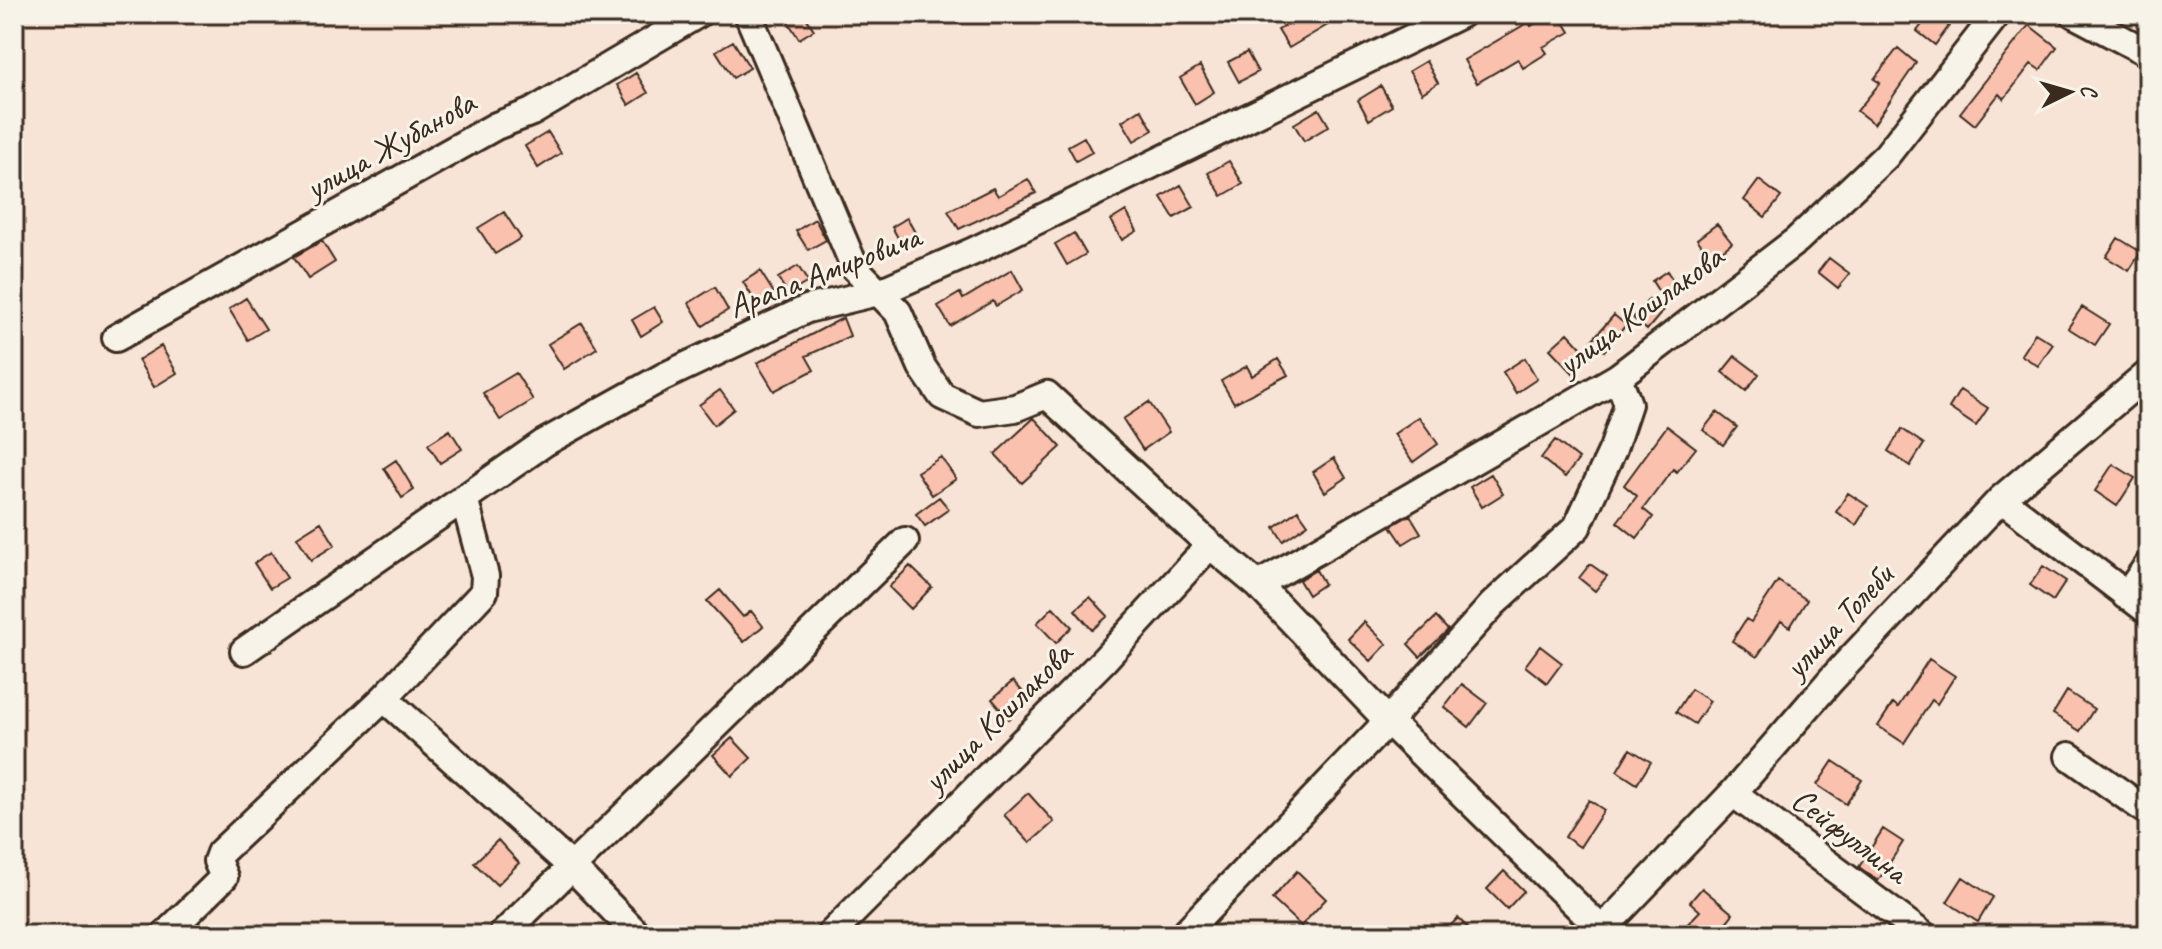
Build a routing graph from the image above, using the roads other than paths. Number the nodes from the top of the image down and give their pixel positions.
1 (698, 14) edge
2 (748, 14) edge
3 (1461, 14) edge
4 (1997, 14) edge
5 (2074, 14) edge
6 (2148, 53) edge
7 (882, 291) junction
8 (116, 338) dead end
9 (2148, 374) edge
10 (1618, 377) junction
11 (464, 498) junction
12 (2001, 499) junction
13 (905, 541) dead end
14 (1210, 545) junction
15 (2148, 565) edge
16 (1258, 585) junction
17 (2126, 596) junction
18 (2148, 611) edge
19 (244, 651) dead end
20 (384, 698) junction
21 (1388, 721) junction
22 (2069, 756) dead end
23 (1733, 793) junction
24 (2148, 812) edge
25 (570, 865) junction
26 (1600, 933) edge
27 (165, 935) edge
28 (502, 935) edge
29 (638, 935) edge
30 (830, 935) edge
31 (1183, 935) edge
32 (1923, 935) edge

1 - 8 street, улица Жубанова
2 - 7 street
3 - 7 street, Арапа Амировича
4 - 10 street, улица Кошлакова
5 - 6 street
7 - 11 street, Арапа Амировича
7 - 14 street
9 - 12 street, улица Толеби
10 - 16 street, улица Кошлакова
10 - 21 street
11 - 19 street, Арапа Амировича
11 - 20 street
12 - 17 street
12 - 23 street, улица Толеби
13 - 25 street
14 - 16 street
14 - 30 street, улица Кошлакова
15 - 17 street
16 - 21 street
17 - 18 street
20 - 25 street
20 - 27 street
21 - 26 street
21 - 31 street
22 - 24 street
23 - 26 street, улица Толеби
23 - 32 street, Сейфуллина
25 - 28 street
25 - 29 street

